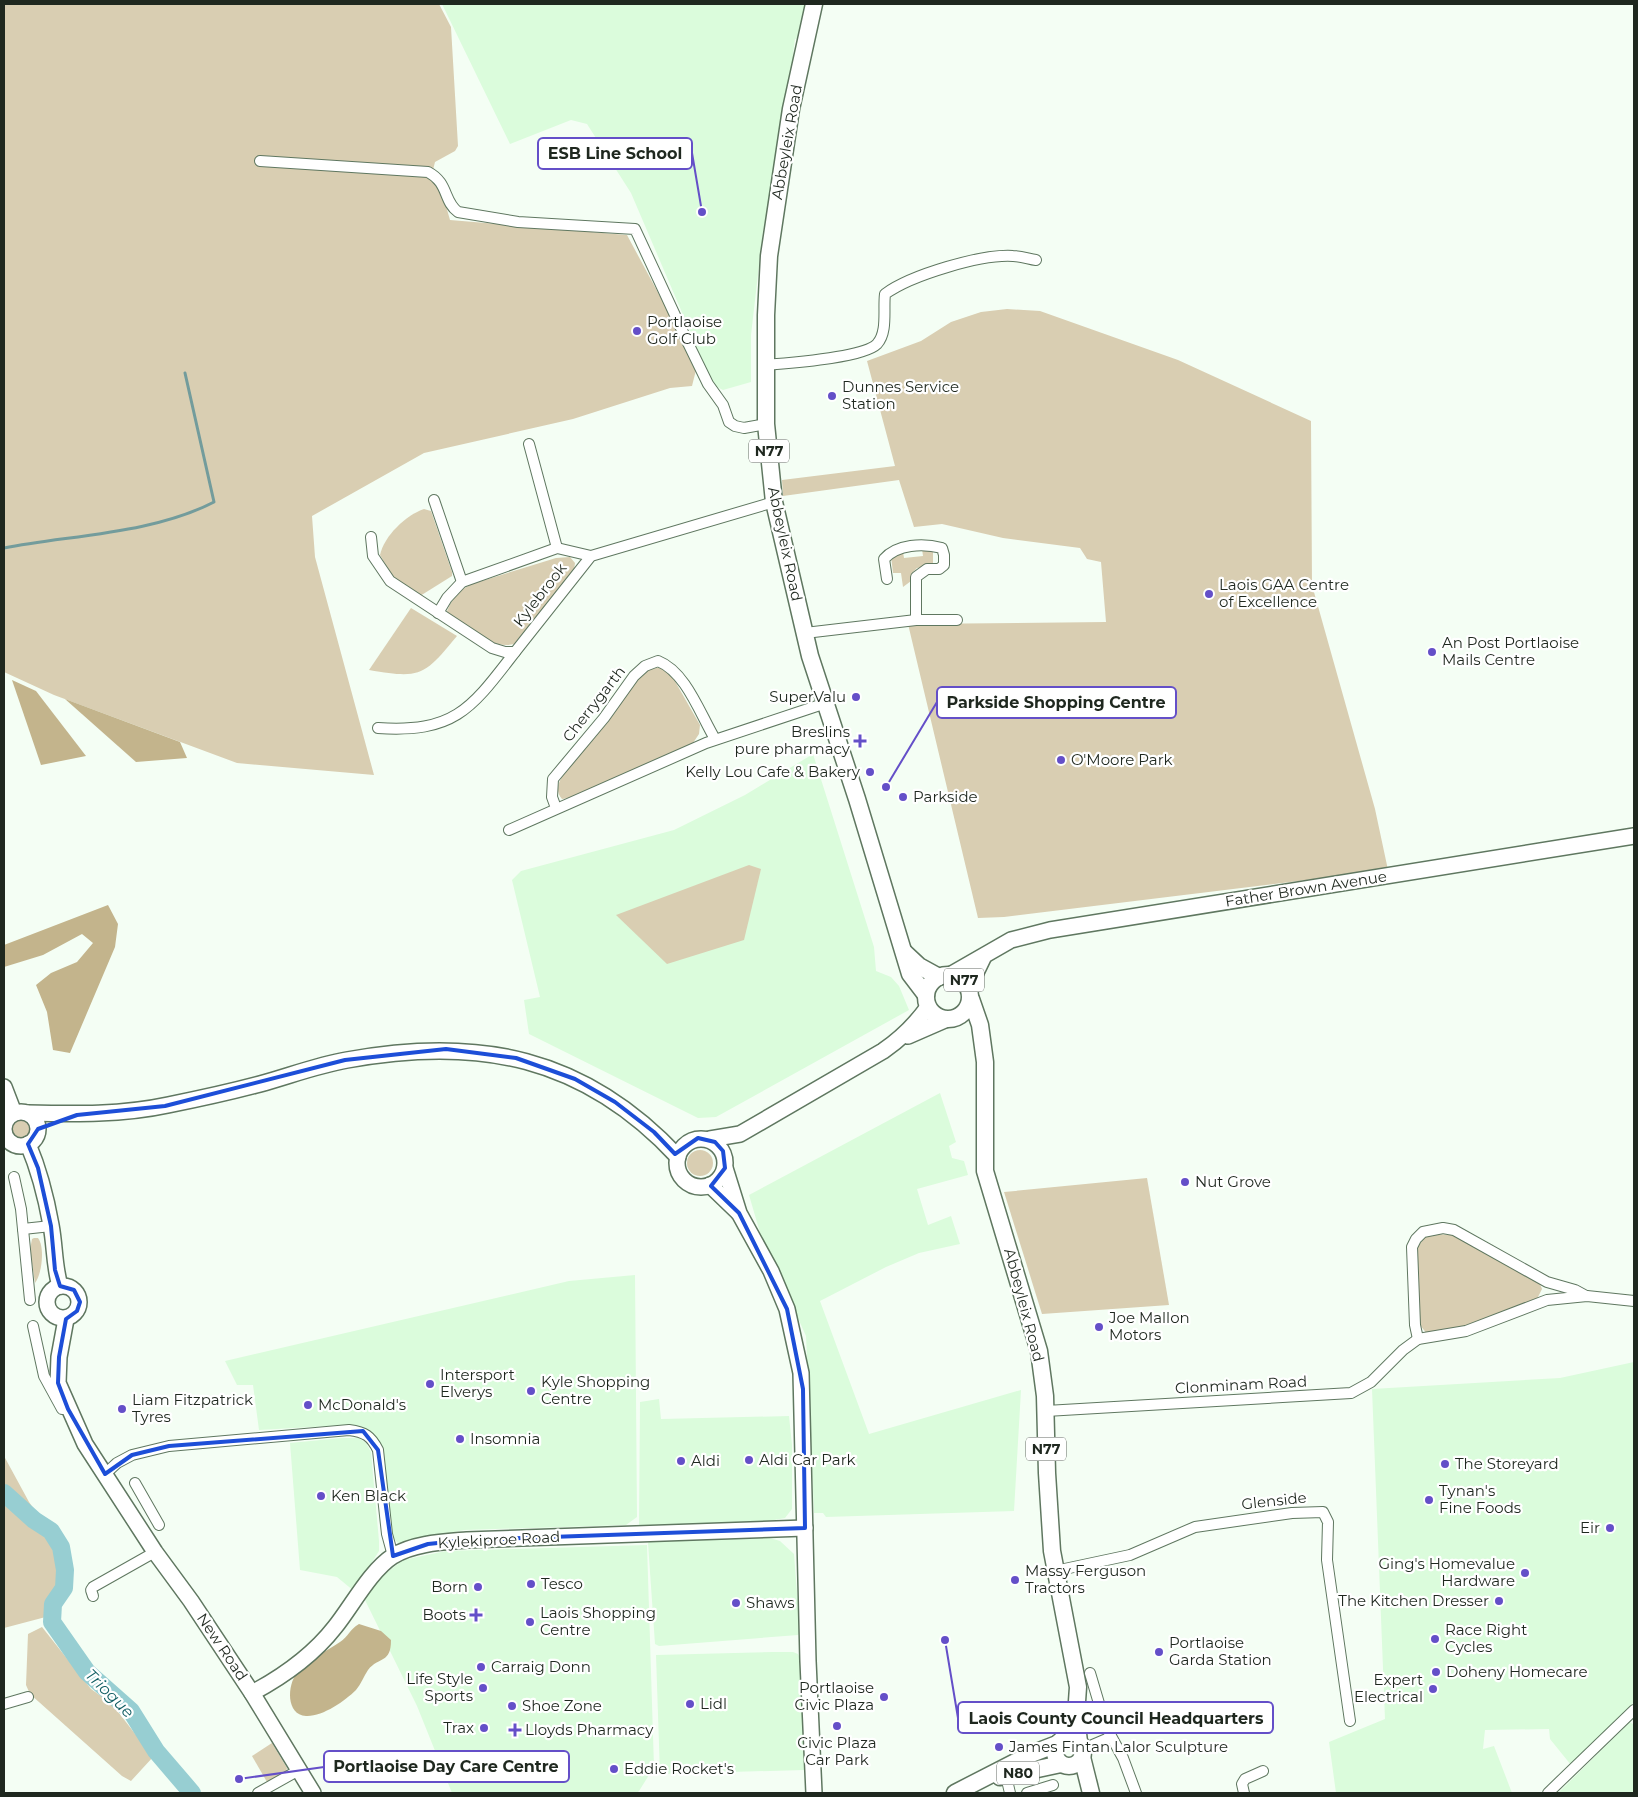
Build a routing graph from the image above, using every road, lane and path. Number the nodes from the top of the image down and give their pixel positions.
1 (814, 4) edge
2 (260, 161) dead end
3 (1036, 261) dead end
4 (766, 365) junction
5 (766, 424) junction
6 (529, 444) dead end
7 (434, 500) dead end
8 (774, 502) junction
9 (371, 538) dead end
10 (557, 548) junction
11 (591, 556) junction
12 (887, 579) dead end
13 (462, 582) junction
14 (438, 613) junction
15 (916, 620) junction
16 (957, 620) dead end
17 (805, 633) junction
18 (515, 652) junction
19 (826, 703) junction
20 (378, 728) dead end
21 (715, 739) junction
22 (556, 808) junction
23 (509, 830) dead end
24 (1634, 836) edge
25 (904, 952) junction
26 (983, 958) junction
27 (944, 976) junction
28 (970, 993) junction
29 (927, 1001) junction
30 (950, 1019) junction
31 (899, 1040) junction
32 (982, 1045) junction
33 (4, 1087) edge
34 (77, 1115) junction
35 (13, 1117) edge
36 (38, 1129) junction
37 (654, 1132) junction
38 (740, 1134) junction
39 (5, 1136) edge
40 (692, 1140) junction
41 (710, 1140) junction
42 (28, 1144) junction
43 (678, 1157) junction
44 (725, 1162) junction
45 (14, 1177) dead end
46 (710, 1185) junction
47 (739, 1213) junction
48 (51, 1226) junction
49 (23, 1229) junction
50 (1547, 1282) junction
51 (60, 1286) junction
52 (1587, 1296) junction
53 (30, 1300) dead end
54 (1547, 1300) junction
55 (1634, 1301) edge
56 (66, 1319) junction
57 (33, 1326) dead end
58 (1418, 1339) junction
59 (68, 1409) junction
60 (1046, 1411) junction
61 (105, 1474) junction
62 (135, 1483) dead end
63 (150, 1509) junction
64 (136, 1523) junction
65 (159, 1525) dead end
66 (805, 1528) junction
67 (155, 1552) junction
68 (393, 1556) junction
69 (1055, 1571) junction
70 (93, 1596) dead end
71 (1090, 1673) dead end
72 (252, 1693) junction
73 (28, 1697) dead end
74 (4, 1704) edge
75 (1634, 1710) edge
76 (1350, 1721) dead end
77 (1111, 1737) junction
78 (1071, 1751) junction
79 (299, 1770) junction
80 (1263, 1771) dead end
81 (1006, 1776) junction
82 (974, 1784) junction
83 (1053, 1785) dead end
84 (1091, 1791) edge
85 (258, 1793) edge
86 (313, 1793) edge
87 (814, 1793) edge
88 (955, 1793) edge
89 (1010, 1793) edge
90 (1027, 1793) edge
91 (1136, 1793) edge
92 (1244, 1793) edge
93 (1548, 1793) edge

1 - 4 main road, Abbeyleix Road / N77
2 - 5 street
3 - 4 street
4 - 5 main road, Abbeyleix Road / N77
5 - 8 main road, Abbeyleix Road / N77
6 - 10 street
7 - 13 street
8 - 11 street
8 - 17 main road, Abbeyleix Road / N77
9 - 14 street
10 - 11 street
10 - 13 street
11 - 18 street, Kylebrook
12 - 15 street
13 - 14 street
14 - 18 street
15 - 16 street
15 - 17 street
17 - 19 main road, Abbeyleix Road / N77
18 - 20 street, Kylebrook
19 - 21 street
19 - 25 main road, Abbeyleix Road / N77
21 - 22 street
21 - 22 street, Cherrygarth
22 - 23 street
24 - 26 main road, Father Brown Avenue
25 - 27 main road, N77
25 - 29 main road, Abbeyleix Road / N77
26 - 27 main road, Father Brown Avenue
26 - 28 main road
27 - 28 main road, N77
27 - 29 main road, N77
28 - 30 main road, N77
28 - 32 main road, Abbeyleix Road / N77
29 - 30 main road, N77
29 - 31 main road
30 - 31 main road
30 - 32 main road, N77
31 - 38 main road
32 - 60 main road, Abbeyleix Road / N77
33 - 35 main road
34 - 35 main road
34 - 36 main road
34 - 37 main road
35 - 36 main road
35 - 39 main road
36 - 42 main road
37 - 40 main road
37 - 43 main road
38 - 41 main road
38 - 44 main road
39 - 42 main road
40 - 41 main road
40 - 43 main road
41 - 44 main road
42 - 48 main road
43 - 46 main road
44 - 46 main road
44 - 47 main road
45 - 49 street
46 - 47 main road
47 - 66 main road
48 - 49 street
48 - 51 main road
49 - 53 street
50 - 52 street
50 - 54 street
50 - 58 street
51 - 56 main road
51 - 56 main road
52 - 54 street
52 - 55 street
54 - 58 street
56 - 59 main road, New Road
57 - 59 street
58 - 60 street, Clonminam Road
59 - 61 main road, New Road
60 - 69 main road, Abbeyleix Road / N77
61 - 64 main road, New Road
61 - 68 street
62 - 63 street
63 - 64 street
63 - 65 street
64 - 67 main road, New Road
66 - 68 main road, Kylekiproe Road
66 - 87 main road
67 - 70 street
67 - 72 main road, New Road
68 - 72 main road, Kylekiproe Road
69 - 76 street, Glenside
69 - 78 main road, Abbeyleix Road / N77
71 - 77 street
72 - 79 main road, New Road
73 - 74 street
75 - 93 street
77 - 78 street
77 - 91 street
78 - 81 main road, N80
78 - 82 main road, N80
78 - 84 main road
79 - 85 street
79 - 86 main road, New Road
80 - 92 street
81 - 82 main road, N80
81 - 89 street
82 - 88 main road, N80
83 - 90 street

